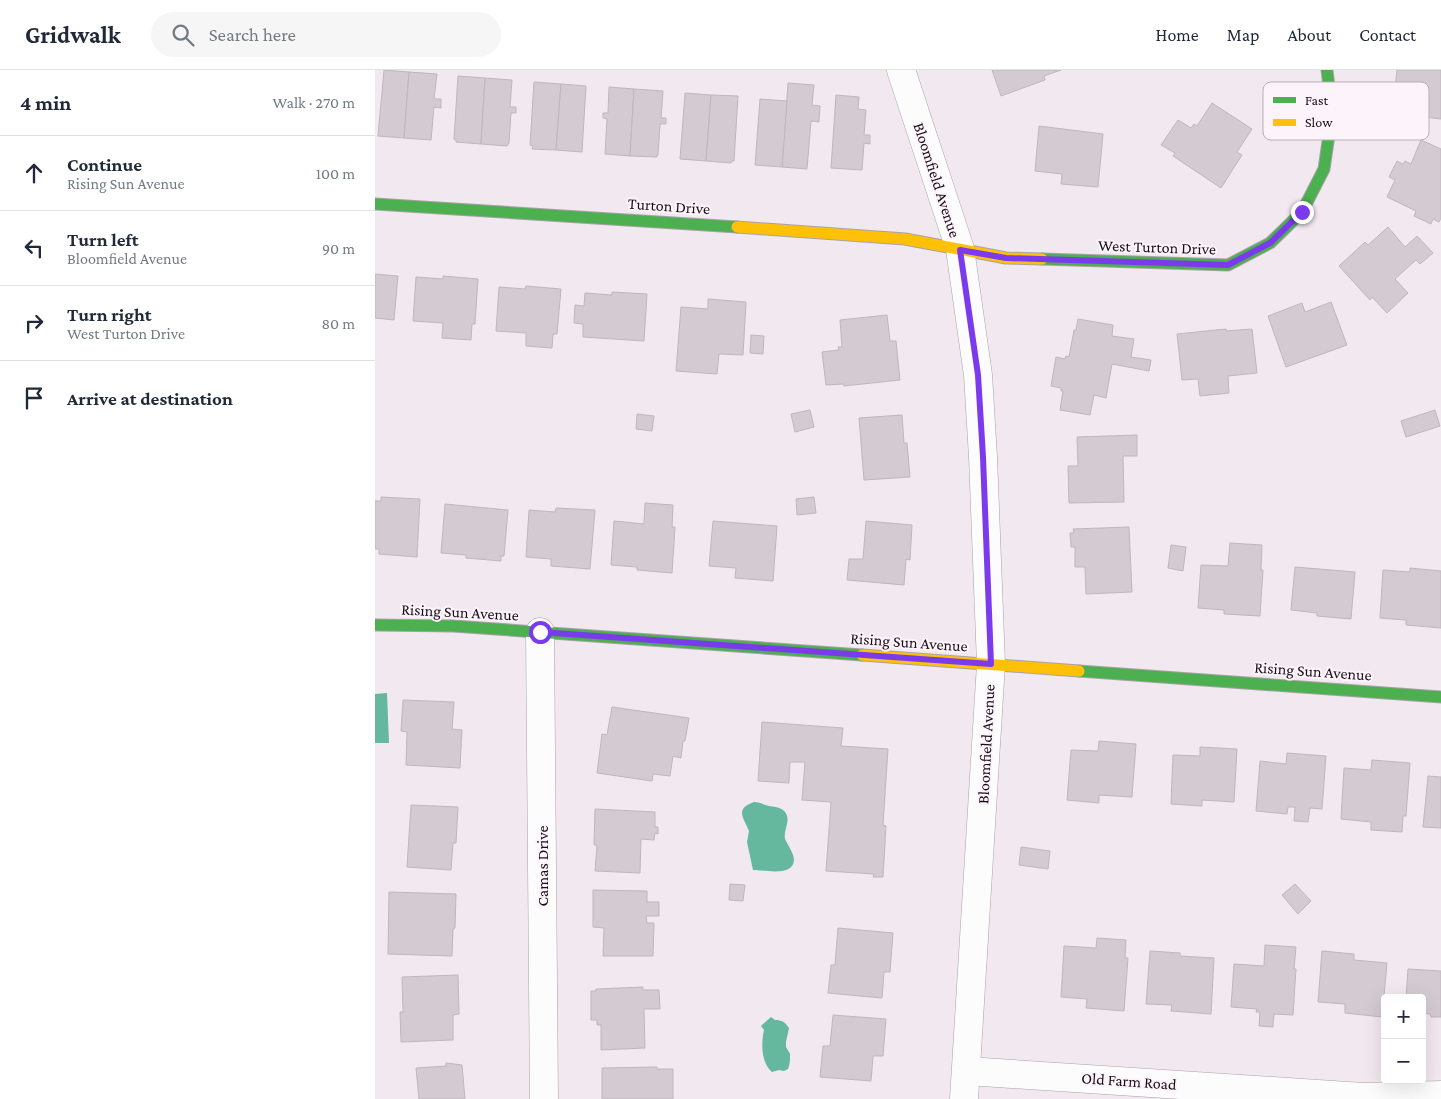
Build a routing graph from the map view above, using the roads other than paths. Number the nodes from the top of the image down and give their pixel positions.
1 (901, 70) edge
2 (1328, 140) edge
3 (375, 204) edge
4 (960, 250) junction
5 (375, 625) edge
6 (540, 632) junction
7 (991, 664) junction
8 (1441, 696) edge
9 (967, 1071) junction
10 (1441, 1095) edge
11 (1363, 1098) edge
12 (544, 1099) edge
13 (965, 1099) edge

1 - 4 street, Bloomfield Avenue
2 - 4 street, West Turton Drive
3 - 4 street, Turton Drive
4 - 7 street, Bloomfield Avenue
5 - 6 street, Rising Sun Avenue
6 - 7 street, Rising Sun Avenue
6 - 12 street, Camas Drive
7 - 8 street, Rising Sun Avenue
7 - 9 street, Bloomfield Avenue
9 - 11 street, Old Farm Road
9 - 13 street, Bloomfield Avenue
10 - 11 street, Old Farm Road

